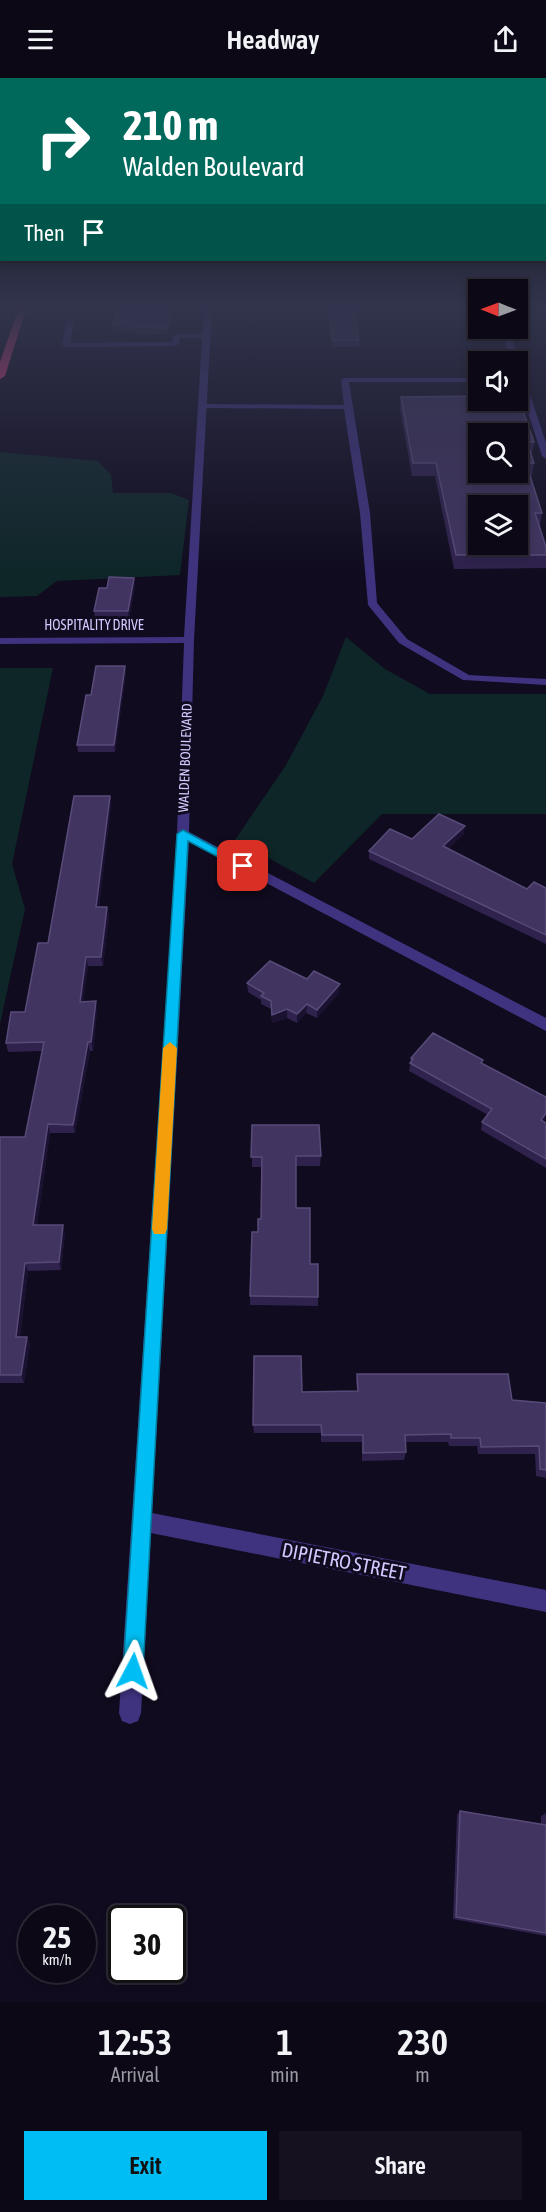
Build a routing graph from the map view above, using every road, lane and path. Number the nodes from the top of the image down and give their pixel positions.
1 (204, 397) edge
2 (347, 397) edge
3 (528, 405) edge
4 (203, 406) junction
5 (348, 407) junction
6 (546, 456) edge
7 (189, 640) junction
8 (0, 641) edge
9 (546, 682) edge
10 (183, 834) junction
11 (546, 1025) edge
12 (142, 1521) junction
13 (546, 1601) edge
14 (130, 1713) dead end

1 - 4 street, WALDEN BOULEVARD
2 - 5 street
3 - 6 street
4 - 5 street
4 - 7 street, WALDEN BOULEVARD
5 - 9 street
7 - 8 street, HOSPITALITY DRIVE
7 - 10 street, WALDEN BOULEVARD
10 - 11 street, WALDEN BOULEVARD
10 - 12 street
12 - 13 street, DIPIETRO STREET
12 - 14 street

